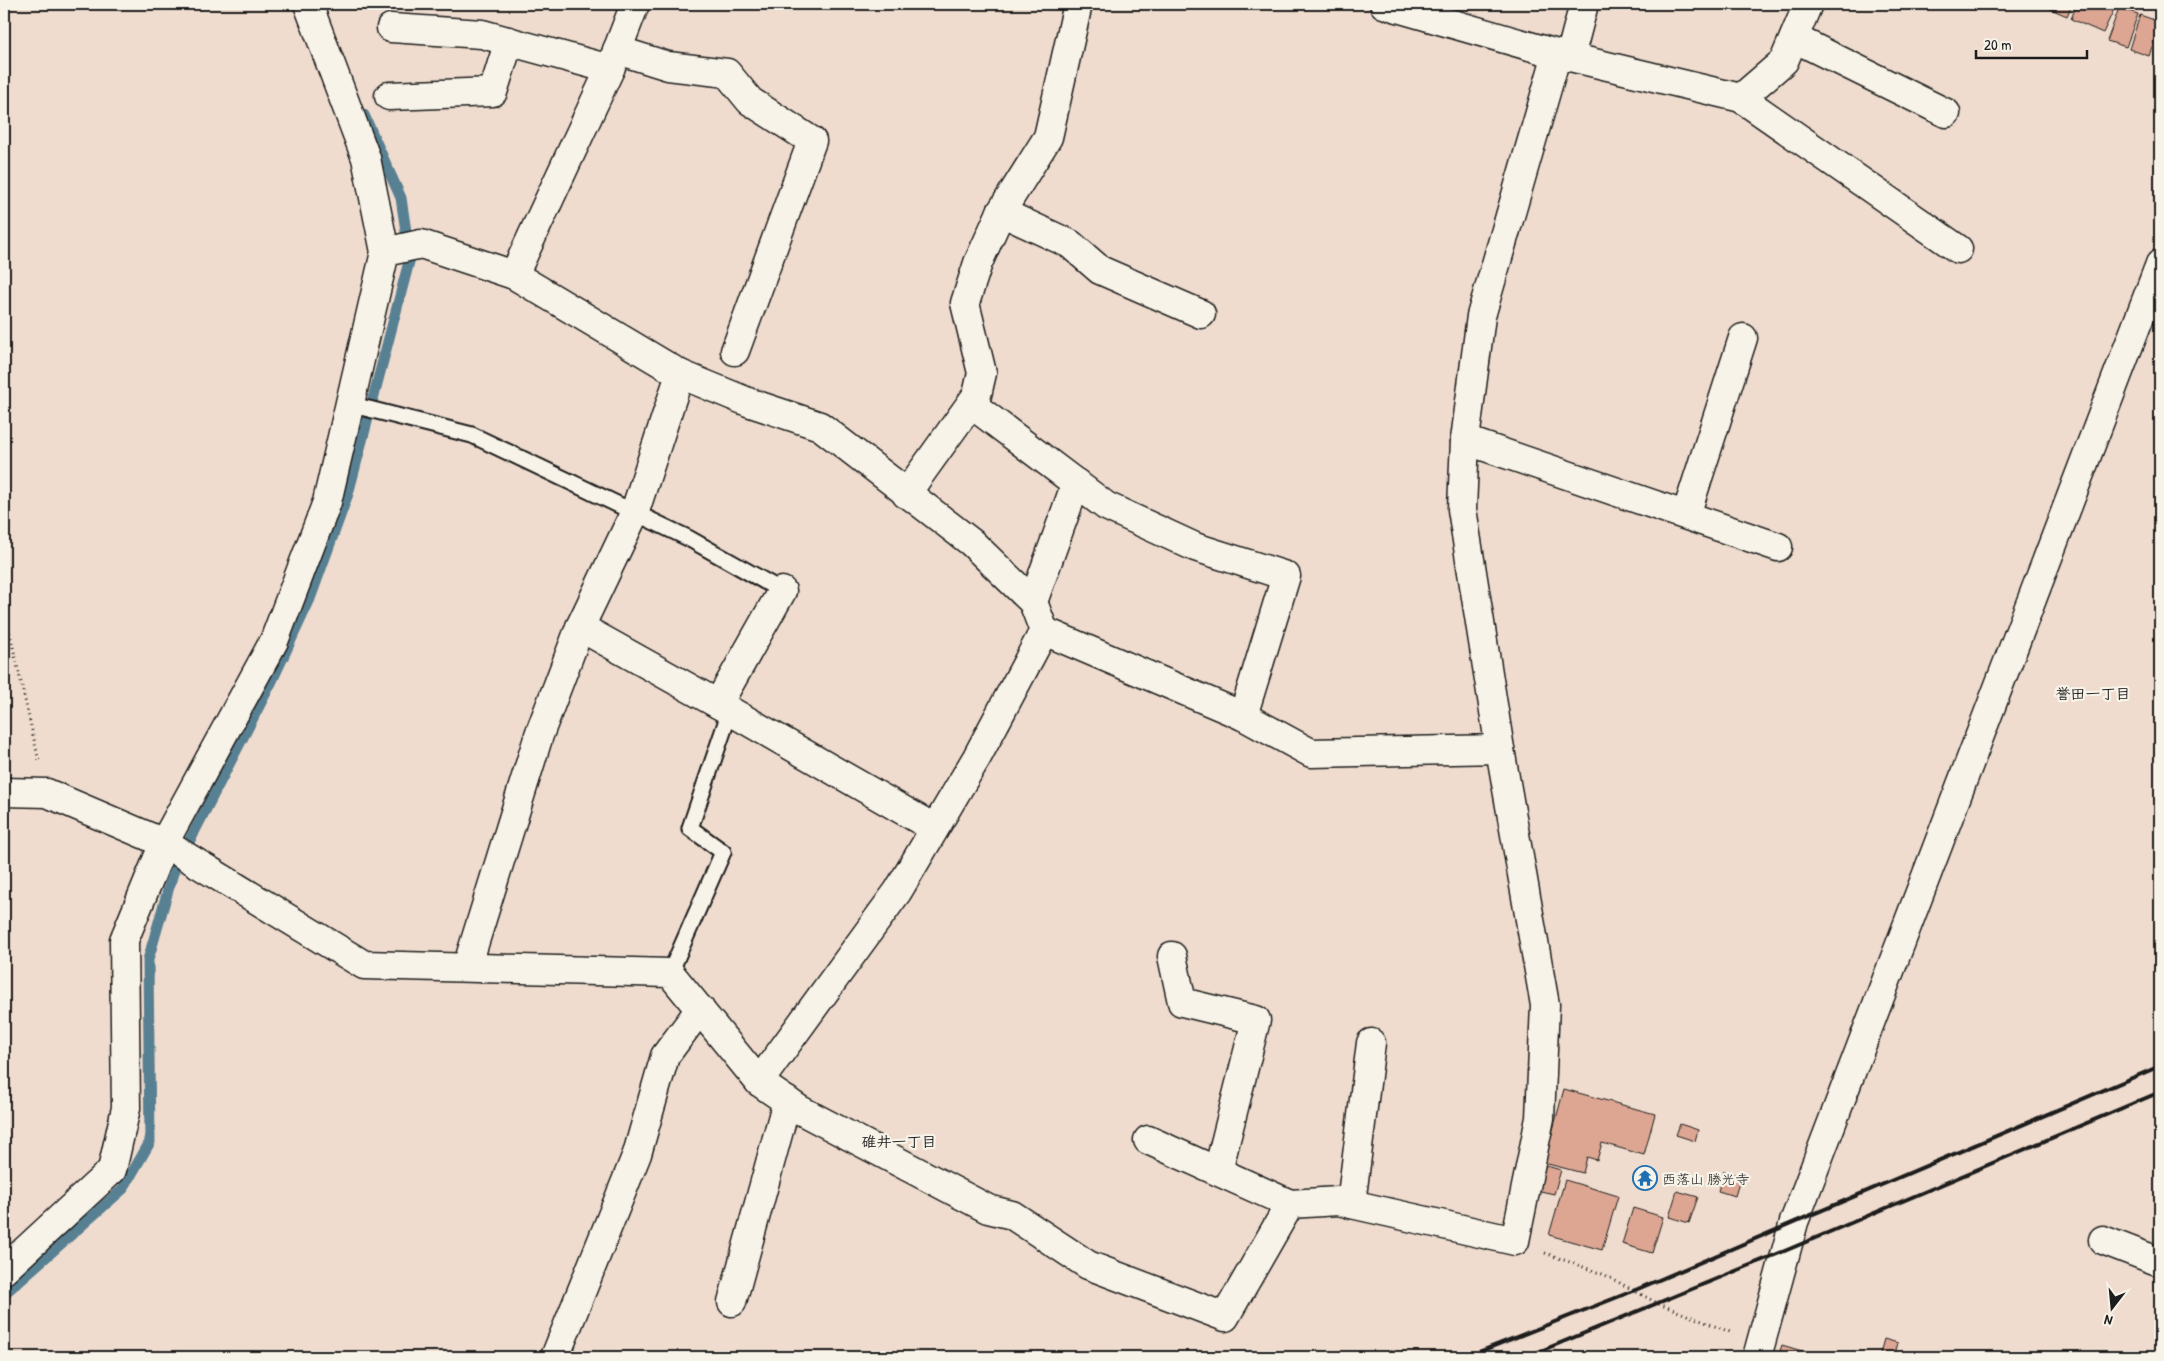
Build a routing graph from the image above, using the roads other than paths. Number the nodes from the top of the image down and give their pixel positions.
1 (308, 4) edge
2 (635, 4) edge
3 (1078, 4) edge
4 (1384, 4) edge
5 (1584, 4) edge
6 (1808, 4) edge
7 (391, 28) dead end
8 (1794, 38) junction
9 (509, 41) junction
10 (1564, 55) junction
11 (613, 60) junction
12 (389, 96) dead end
13 (1741, 98) junction
14 (1946, 113) dead end
15 (1001, 212) junction
16 (1958, 249) dead end
17 (385, 252) junction
18 (2160, 264) edge
19 (514, 275) junction
20 (1201, 314) dead end
21 (1743, 338) dead end
22 (735, 351) dead end
23 (680, 374) junction
24 (349, 404) junction
25 (971, 404) junction
26 (1465, 440) junction
27 (1076, 484) junction
28 (906, 494) junction
29 (634, 514) junction
30 (1686, 515) junction
31 (1778, 547) dead end
32 (782, 591) joint
33 (1033, 602) junction
34 (580, 627) junction
35 (1044, 631) junction
36 (724, 707) junction
37 (1243, 716) junction
38 (1500, 749) junction
39 (4, 792) edge
40 (934, 828) junction
41 (164, 843) junction
42 (1172, 956) dead end
43 (467, 967) junction
44 (670, 973) junction
45 (700, 1009) junction
46 (1372, 1043) dead end
47 (759, 1082) junction
48 (787, 1101) junction
49 (1148, 1140) dead end
50 (1218, 1171) junction
51 (1290, 1204) junction
52 (1351, 1204) junction
53 (2103, 1240) dead end
54 (2160, 1262) edge
55 (4, 1270) edge
56 (732, 1302) dead end
57 (1759, 1350) edge
58 (555, 1357) edge

1 - 17 street
2 - 11 street
3 - 15 street
4 - 10 street
5 - 10 street
6 - 8 street
7 - 9 street
8 - 13 street
8 - 14 street
9 - 11 street
9 - 12 street
10 - 13 street
10 - 26 street
11 - 19 street
11 - 22 street
13 - 16 street
15 - 20 street
15 - 25 street
17 - 19 street
17 - 24 street
18 - 57 street
19 - 23 street
21 - 30 street
23 - 28 street
23 - 29 street
24 - 29 lane
24 - 41 street
25 - 27 street
25 - 28 street
26 - 30 street
26 - 38 street
27 - 33 street
27 - 37 street
28 - 33 street
29 - 32 lane
29 - 34 street
30 - 31 street
32 - 36 street
33 - 35 street
34 - 36 street
34 - 43 street
35 - 37 street
35 - 40 street
36 - 40 street
36 - 44 lane
37 - 38 street
38 - 52 street
39 - 41 street
40 - 47 street
41 - 43 street
41 - 55 street
42 - 50 street
43 - 44 street
44 - 45 street
45 - 47 street
45 - 58 street
46 - 52 street
47 - 48 street
48 - 51 street
48 - 56 street
49 - 50 street
50 - 51 street
51 - 52 street
53 - 54 street

